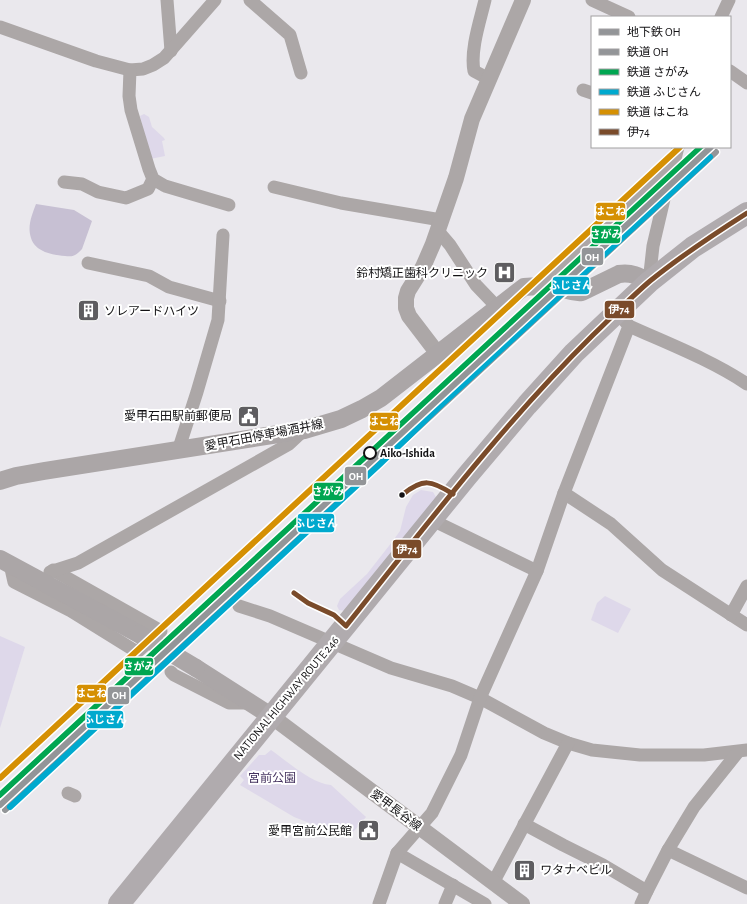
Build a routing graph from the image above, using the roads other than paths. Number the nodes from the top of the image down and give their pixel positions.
1 (167, 0) edge
2 (215, 0) edge
3 (250, 0) edge
4 (485, 0) edge
5 (523, 0) edge
6 (592, 0) edge
7 (728, 0) edge
8 (627, 16) edge
9 (721, 16) edge
10 (0, 27) edge
11 (171, 51) junction
12 (130, 70) junction
13 (731, 72) edge
14 (301, 74) dead end
15 (489, 79) junction
16 (747, 84) edge
17 (678, 148) edge
18 (154, 179) junction
19 (64, 182) dead end
20 (274, 187) dead end
21 (664, 199) dead end
22 (230, 205) dead end
23 (747, 213) edge
24 (440, 225) junction
25 (223, 235) dead end
26 (97, 262) dead end
27 (649, 282) junction
28 (536, 286) junction
29 (220, 301) junction
30 (498, 308) junction
31 (623, 319) junction
32 (438, 354) junction
33 (747, 384) edge
34 (304, 430) junction
35 (178, 451) junction
36 (0, 481) edge
37 (564, 494) junction
38 (432, 520) junction
39 (5, 562) edge
40 (54, 570) junction
41 (537, 571) junction
42 (38, 580) junction
43 (747, 586) edge
44 (240, 606) dead end
45 (731, 615) junction
46 (747, 625) edge
47 (332, 642) junction
48 (171, 672) dead end
49 (480, 698) junction
50 (250, 703) junction
51 (271, 716) junction
52 (568, 742) junction
53 (743, 751) edge
54 (524, 824) junction
55 (420, 828) junction
56 (668, 850) junction
57 (397, 853) junction
58 (493, 883) junction
59 (453, 885) junction
60 (747, 888) edge
61 (647, 891) junction
62 (120, 904) edge
63 (379, 904) edge
64 (445, 904) edge
65 (485, 904) edge
66 (522, 904) edge
67 (641, 904) edge

1 - 11 street
2 - 11 street
3 - 14 street
4 - 15 street
5 - 15 street
6 - 8 street
7 - 9 street
10 - 12 street
11 - 12 street
12 - 18 street
13 - 16 street
15 - 24 street
17 - 28 street
18 - 19 street
18 - 22 street
20 - 24 street
21 - 27 street
23 - 27 highway, NATIONAL HIGHWAY ROUTE 246
24 - 30 street
24 - 32 street
25 - 29 street
26 - 29 street
27 - 28 main road, 愛甲石田停車場酒井線
27 - 31 highway, NATIONAL HIGHWAY ROUTE 246
28 - 30 main road, 愛甲石田停車場酒井線
29 - 35 street
30 - 32 main road, 愛甲石田停車場酒井線
31 - 33 street
31 - 37 street
31 - 38 highway, NATIONAL HIGHWAY ROUTE 246
32 - 34 main road, 愛甲石田停車場酒井線
34 - 35 main road, 愛甲石田停車場酒井線
34 - 40 street
35 - 36 main road, 愛甲石田停車場酒井線
37 - 41 street
37 - 45 street
38 - 41 street
38 - 47 highway, NATIONAL HIGHWAY ROUTE 246
39 - 40 street
39 - 42 main road
40 - 42 street
41 - 49 street
42 - 50 main road, bridge
43 - 45 street
44 - 47 street
45 - 46 street
47 - 49 street
47 - 51 highway, NATIONAL HIGHWAY ROUTE 246
48 - 50 street
49 - 52 street
49 - 55 street
50 - 51 main road
51 - 55 street, 愛甲長谷線
51 - 62 highway, NATIONAL HIGHWAY ROUTE 246
52 - 53 street
52 - 54 street
53 - 56 street
54 - 58 street
54 - 61 street
55 - 57 street
55 - 58 street, 愛甲長谷線
56 - 60 street
56 - 61 street
57 - 59 street
57 - 63 street
58 - 66 street, 愛甲長谷線
59 - 64 street
59 - 65 street
61 - 67 street

